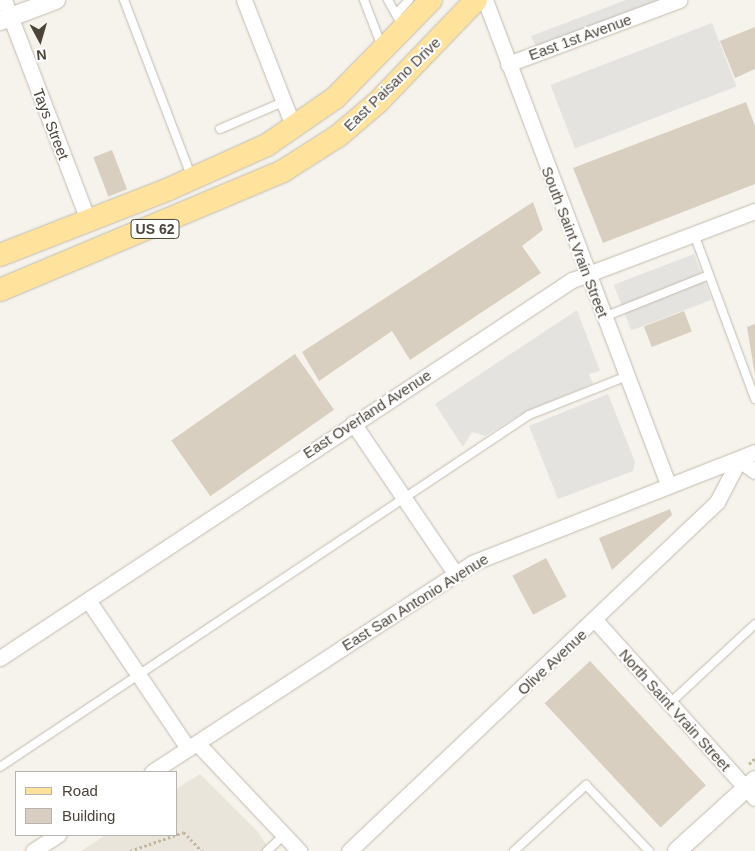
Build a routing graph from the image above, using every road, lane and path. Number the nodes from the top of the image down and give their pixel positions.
1 (4, 0) edge
2 (56, 0) edge
3 (124, 0) edge
4 (244, 0) edge
5 (364, 0) edge
6 (388, 0) edge
7 (408, 0) edge
8 (432, 0) edge
9 (476, 0) edge
10 (485, 0) edge
11 (679, 0) edge
12 (5, 19) edge
13 (400, 21) junction
14 (383, 51) junction
15 (508, 64) junction
16 (283, 102) junction
17 (294, 128) junction
18 (220, 129) dead end
19 (192, 179) junction
20 (755, 210) edge
21 (88, 220) junction
22 (694, 234) junction
23 (0, 255) edge
24 (587, 274) junction
25 (709, 275) junction
26 (0, 290) edge
27 (604, 317) junction
28 (627, 376) junction
29 (755, 399) edge
30 (353, 423) junction
31 (755, 452) edge
32 (739, 460) junction
33 (755, 472) edge
34 (668, 484) junction
35 (404, 499) junction
36 (455, 573) junction
37 (88, 600) junction
38 (596, 621) junction
39 (755, 624) edge
40 (0, 658) edge
41 (139, 676) junction
42 (670, 703) junction
43 (192, 746) junction
44 (0, 767) edge
45 (154, 771) edge
46 (752, 789) edge
47 (178, 834) edge
48 (56, 836) edge
49 (173, 836) edge
50 (283, 836) junction
51 (33, 851) edge
52 (130, 851) edge
53 (202, 851) edge
54 (267, 851) edge
55 (298, 851) edge
56 (349, 851) edge
57 (514, 851) edge
58 (649, 851) edge
59 (677, 851) edge

1 - 12 street, Tays Street
2 - 12 street
3 - 19 lane
4 - 16 street
5 - 14 lane
6 - 13 lane
7 - 13 lane
8 - 13 main road, East Paisano Drive / US 62
9 - 26 main road, East Paisano Drive / US 62
10 - 15 street, South Saint Vrain Street
11 - 15 street, East 1st Avenue
12 - 21 street, Tays Street
13 - 14 main road, East Paisano Drive / US 62
14 - 17 main road, East Paisano Drive / US 62
15 - 24 street, South Saint Vrain Street
16 - 17 street
16 - 18 lane
17 - 19 main road, East Paisano Drive / US 62
19 - 21 main road, East Paisano Drive / US 62
20 - 22 street, East Overland Avenue
21 - 23 main road, East Paisano Drive / US 62
22 - 24 street, East Overland Avenue
22 - 25 lane
24 - 27 street, South Saint Vrain Street
24 - 30 street, East Overland Avenue
25 - 27 lane
25 - 29 lane
27 - 28 street, South Saint Vrain Street
28 - 34 street, South Saint Vrain Street
28 - 35 lane
30 - 35 street
30 - 37 street, East Overland Avenue
31 - 32 street, East San Antonio Avenue
32 - 33 street
32 - 34 street, East San Antonio Avenue
32 - 38 street, Olive Avenue
34 - 36 street, East San Antonio Avenue
35 - 36 street
35 - 41 lane
36 - 43 street, East San Antonio Avenue
37 - 40 street, East Overland Avenue
37 - 41 street
38 - 42 street, North Saint Vrain Street
38 - 56 street, Olive Avenue
39 - 42 lane
41 - 43 street
41 - 44 lane
42 - 46 street, North Saint Vrain Street
43 - 45 street, East San Antonio Avenue
43 - 50 street
46 - 59 street
47 - 53 path
48 - 51 street
49 - 52 path
50 - 54 lane
50 - 55 street
57 - 58 lane

